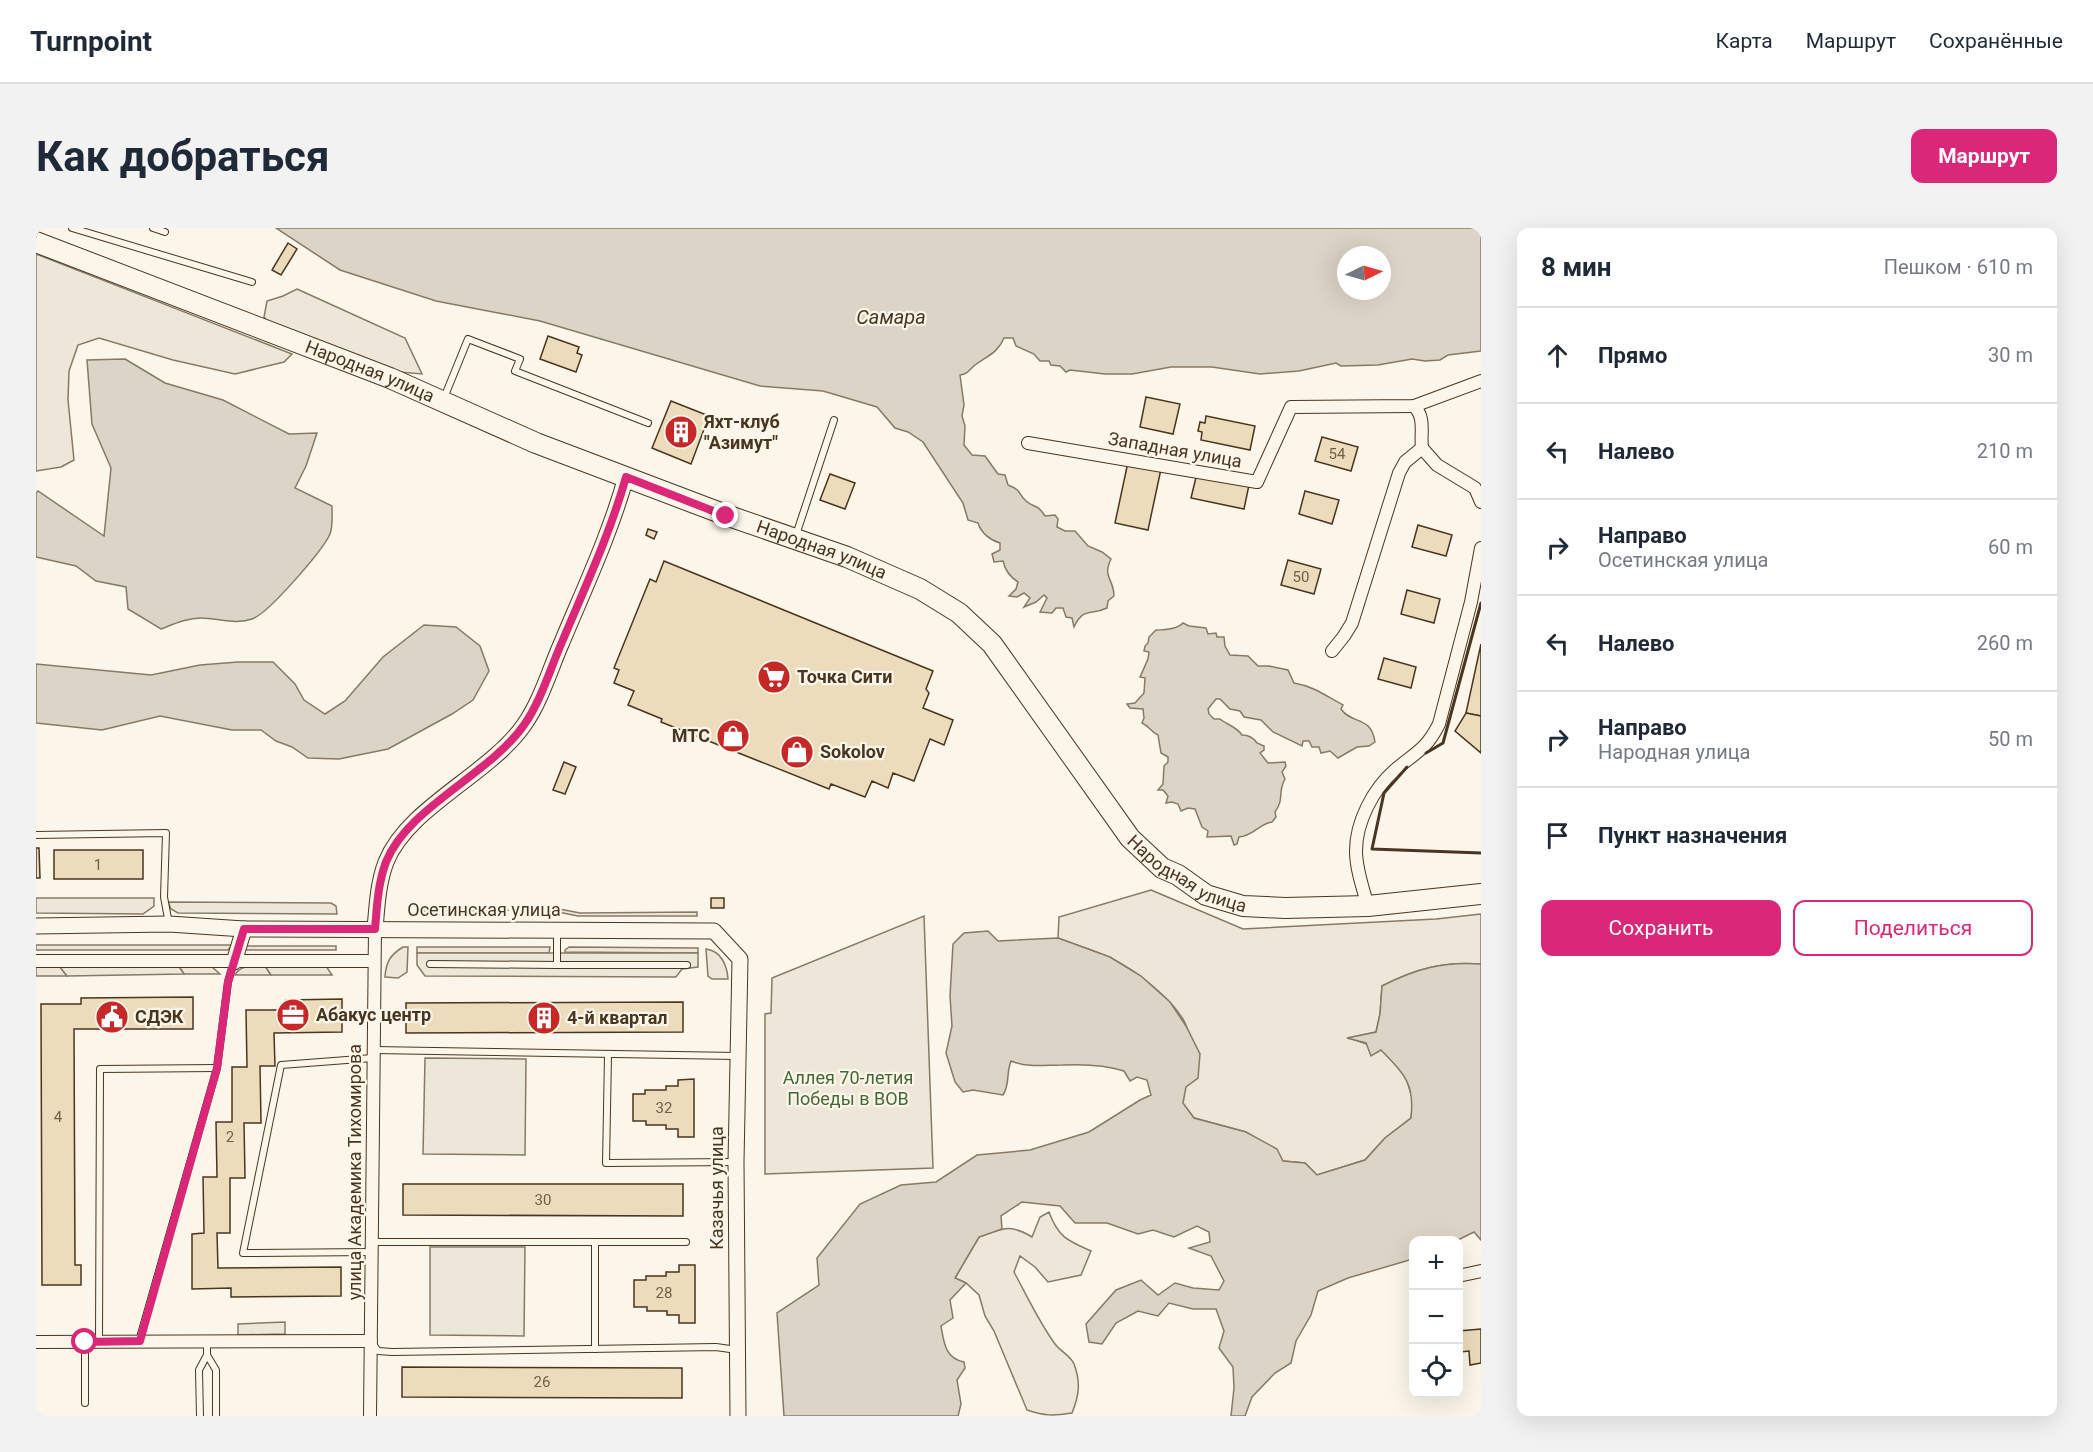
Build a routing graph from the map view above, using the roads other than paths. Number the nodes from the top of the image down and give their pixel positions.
1 (72, 228) edge
2 (153, 228) edge
3 (165, 232) dead end
4 (36, 242) edge
5 (252, 282) dead end
6 (1481, 381) edge
7 (443, 402) junction
8 (1414, 406) junction
9 (834, 420) dead end
10 (648, 423) dead end
11 (1028, 443) dead end
12 (1422, 448) junction
13 (626, 477) junction
14 (1481, 502) edge
15 (795, 538) junction
16 (1481, 548) edge
17 (1332, 651) dead end
18 (36, 835) edge
19 (1481, 894) edge
20 (1368, 906) junction
21 (169, 924) junction
22 (36, 926) edge
23 (244, 929) junction
24 (375, 929) junction
25 (557, 930) junction
26 (740, 959) joint
27 (36, 961) edge
28 (368, 961) dead end
29 (234, 962) junction
30 (430, 964) dead end
31 (557, 965) junction
32 (687, 965) dead end
33 (374, 1054) junction
34 (608, 1055) junction
35 (736, 1056) junction
36 (217, 1068) junction
37 (736, 1162) junction
38 (595, 1242) junction
39 (686, 1242) dead end
40 (372, 1247) junction
41 (1481, 1271) edge
42 (1463, 1275) edge
43 (140, 1341) junction
44 (207, 1341) junction
45 (371, 1341) junction
46 (36, 1342) edge
47 (85, 1342) junction
48 (99, 1342) junction
49 (595, 1349) junction
50 (737, 1350) junction
51 (207, 1355) junction
52 (85, 1402) dead end
53 (200, 1416) edge
54 (216, 1416) edge
55 (370, 1416) edge
56 (738, 1416) edge

1 - 5 lane
2 - 3 lane
4 - 7 main road, Народная улица
6 - 8 street, Западная улица
7 - 10 lane
7 - 13 main road, Народная улица
8 - 11 street, Западная улица
8 - 12 street
9 - 15 lane
12 - 14 street
12 - 17 street
13 - 15 main road, Народная улица
13 - 24 street
15 - 20 main road, Народная улица
16 - 20 street
18 - 21 lane
19 - 20 main road, Народная улица
21 - 22 street, Осетинская улица
21 - 23 street, Осетинская улица
23 - 24 street, Осетинская улица
23 - 29 street
24 - 25 street, Осетинская улица
24 - 33 street, улица Академика Тихомирова
25 - 26 street, Осетинская улица
25 - 31 lane
26 - 35 street, Казачья улица
27 - 29 street
28 - 29 street
29 - 36 lane
30 - 31 lane
31 - 32 lane
33 - 34 lane
33 - 40 street, улица Академика Тихомирова
33 - 40 lane
34 - 35 lane
34 - 37 lane
35 - 37 street, Казачья улица
36 - 43 lane
36 - 48 lane
37 - 50 street, Казачья улица
38 - 39 lane
38 - 40 lane
38 - 49 lane
40 - 45 street, улица Академика Тихомирова
41 - 42 street
43 - 44 street
43 - 48 street
44 - 45 street
44 - 51 lane
45 - 49 lane
45 - 55 street, улица Академика Тихомирова
46 - 47 street
47 - 48 street
47 - 52 lane
49 - 50 lane
50 - 56 street, Казачья улица
51 - 53 lane
51 - 54 lane

